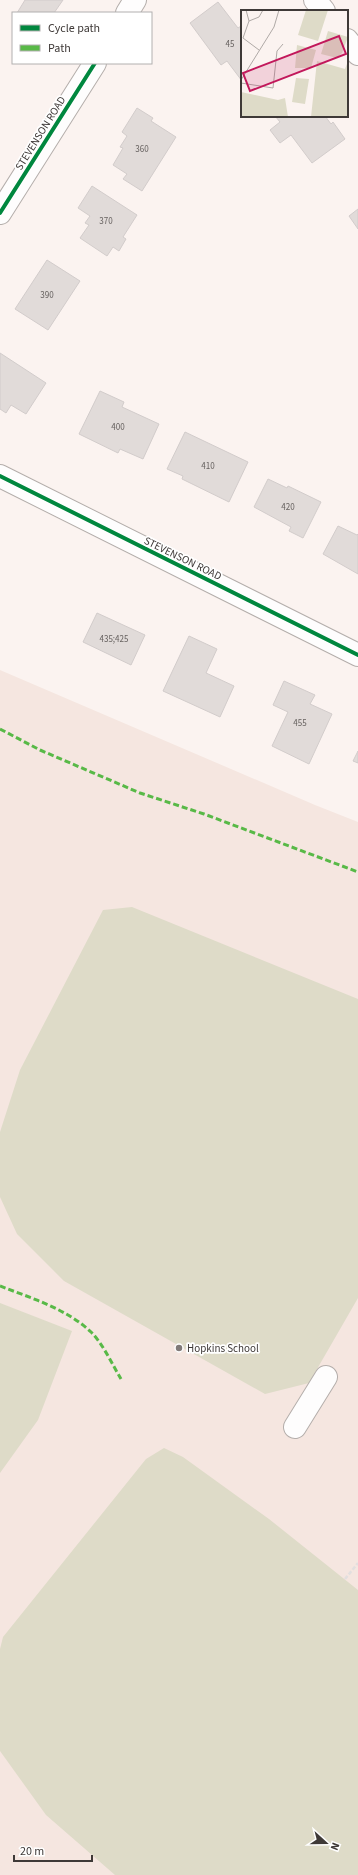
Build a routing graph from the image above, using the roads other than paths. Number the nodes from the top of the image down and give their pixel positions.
1 (135, 0) edge
2 (315, 0) edge
3 (323, 10) edge
4 (128, 12) edge
5 (348, 41) edge
6 (358, 54) edge
7 (94, 64) edge
8 (0, 213) edge
9 (0, 476) edge
10 (358, 655) edge
11 (326, 1377) dead end
12 (295, 1427) dead end

1 - 4 street
2 - 3 street
5 - 6 street
7 - 8 street, STEVENSON ROAD
9 - 10 street, STEVENSON ROAD
11 - 12 street

